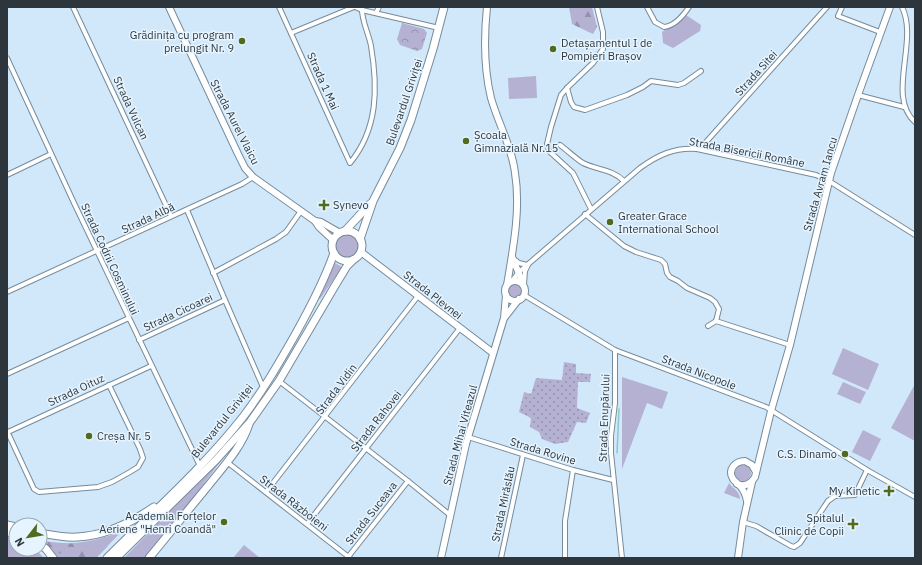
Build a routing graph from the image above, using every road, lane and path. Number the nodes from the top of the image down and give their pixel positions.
1 (75, 7) edge
2 (279, 7) edge
3 (355, 7) edge
4 (379, 7) edge
5 (444, 7) edge
6 (487, 7) edge
7 (597, 7) edge
8 (647, 7) edge
9 (689, 7) edge
10 (827, 7) edge
11 (842, 7) edge
12 (890, 7) edge
13 (902, 7) edge
14 (170, 8) edge
15 (362, 8) edge
16 (376, 14) junction
17 (439, 28) junction
18 (880, 32) junction
19 (291, 33) junction
20 (7, 58) edge
21 (701, 71) dead end
22 (567, 88) junction
23 (858, 94) junction
24 (904, 107) junction
25 (915, 122) edge
26 (560, 144) dead end
27 (697, 149) junction
28 (51, 154) junction
29 (7, 175) edge
30 (253, 177) junction
31 (624, 181) junction
32 (829, 181) junction
33 (373, 200) junction
34 (591, 209) junction
35 (186, 210) junction
36 (301, 211) junction
37 (585, 214) junction
38 (171, 216) junction
39 (315, 221) junction
40 (342, 232) junction
41 (915, 235) edge
42 (360, 239) junction
43 (333, 240) junction
44 (97, 252) junction
45 (361, 252) junction
46 (334, 253) junction
47 (512, 258) junction
48 (353, 260) junction
49 (528, 265) junction
50 (519, 272) junction
51 (213, 273) junction
52 (509, 283) junction
53 (523, 286) junction
54 (7, 292) edge
55 (506, 295) junction
56 (418, 296) junction
57 (522, 297) junction
58 (225, 300) junction
59 (129, 318) junction
60 (504, 318) junction
61 (716, 321) junction
62 (708, 326) dead end
63 (460, 328) junction
64 (139, 340) junction
65 (790, 345) junction
66 (615, 350) junction
67 (493, 354) junction
68 (151, 366) junction
69 (7, 374) edge
70 (279, 380) junction
71 (109, 385) junction
72 (264, 388) junction
73 (771, 411) junction
74 (326, 417) junction
75 (250, 422) junction
76 (7, 431) edge
77 (468, 437) junction
78 (366, 448) junction
79 (762, 448) junction
80 (523, 455) junction
81 (747, 461) junction
82 (227, 462) junction
83 (200, 466) junction
84 (573, 470) junction
85 (867, 470) junction
86 (756, 472) junction
87 (613, 480) junction
88 (408, 481) junction
89 (752, 482) junction
90 (737, 484) junction
91 (266, 492) junction
92 (172, 494) junction
93 (915, 497) edge
94 (748, 501) junction
95 (450, 515) junction
96 (743, 522) junction
97 (307, 524) junction
98 (48, 534) edge
99 (107, 558) edge
100 (116, 558) edge
101 (149, 558) edge
102 (349, 558) edge
103 (441, 558) edge
104 (501, 558) edge
105 (565, 558) edge
106 (622, 558) edge
107 (738, 558) edge

1 - 38 street, Strada Vulcan
2 - 19 street, Strada 1 Mai
3 - 15 street
3 - 19 street
4 - 16 street
5 - 17 main road, Bulevardul Griviței
6 - 47 street
7 - 22 street
8 - 9 street
10 - 27 street, Strada Sitei
11 - 18 street
12 - 18 street, Strada Avram Iancu
13 - 24 street
14 - 30 street, Strada Aurel Vlaicu
15 - 16 street
15 - 19 street, Strada 1 Mai
16 - 17 street
17 - 33 main road, Bulevardul Griviței
18 - 23 street, Strada Avram Iancu
20 - 28 street, Strada Codrii Cosminului
21 - 22 street
22 - 34 street
23 - 24 street
23 - 32 street, Strada Avram Iancu
24 - 25 street
26 - 31 street
27 - 31 street, Strada Bisericii Române
27 - 32 street, Strada Bisericii Române
28 - 29 street
28 - 44 street, Strada Codrii Cosminului
30 - 35 street, Strada Albă
30 - 36 street, Strada Aurel Vlaicu
31 - 34 street, Strada Bisericii Române
32 - 41 street, Strada Bisericii Române
32 - 65 street, Strada Avram Iancu
33 - 40 main road, Bulevardul Griviței
33 - 42 main road, Bulevardul Griviței
34 - 37 street, Strada Bisericii Române
35 - 38 street, Strada Albă
35 - 51 street
36 - 39 street, Strada Aurel Vlaicu
36 - 51 street
37 - 49 street, Strada Bisericii Române
37 - 61 street
38 - 44 street, Strada Albă
39 - 40 street, Strada Aurel Vlaicu
39 - 43 street, Strada Aurel Vlaicu
40 - 42 main road
40 - 43 main road
42 - 45 main road
43 - 46 main road
44 - 54 street, Strada Albă
44 - 59 street, Strada Codrii Cosminului
45 - 48 main road
45 - 56 street, Strada Plevnei
46 - 48 main road
46 - 72 main road, Bulevardul Griviței
47 - 49 street
47 - 50 street
47 - 52 street
48 - 70 main road, Bulevardul Griviței
49 - 50 street, Strada Bisericii Române
49 - 53 street
50 - 52 street, Strada Bisericii Române
50 - 53 street
51 - 58 street
52 - 53 street
52 - 55 street
53 - 57 street
55 - 57 street
55 - 60 street, Strada Mihai Viteazul
56 - 63 street, Strada Plevnei
56 - 74 street, Strada Vidin
57 - 60 street, Strada Mihai Viteazul
57 - 66 street, Strada Nicopole
58 - 64 street, Strada Cicoarei
58 - 72 street
59 - 64 street, Strada Codrii Cosminului
59 - 69 street
60 - 67 street, Strada Mihai Viteazul
61 - 62 street
61 - 65 street
63 - 67 street, Strada Plevnei
63 - 78 street, Strada Rahovei
64 - 68 street, Strada Codrii Cosminului
65 - 73 street, Strada Avram Iancu
66 - 73 street, Strada Nicopole
66 - 87 street, Strada Enupărului
67 - 77 street, Strada Mihai Viteazul
68 - 71 street, Strada Oituz
68 - 83 street, Strada Codrii Cosminului
70 - 74 street
70 - 75 main road, Bulevardul Griviței
71 - 76 street, Strada Oituz
71 - 76 street
72 - 83 main road, Bulevardul Griviței
73 - 79 street, Strada Avram Iancu
73 - 85 street, Strada Nicopole
74 - 78 street
74 - 91 street, Strada Vidin
75 - 82 main road, Bulevardul Griviței
75 - 100 main road, Bulevardul Griviței
77 - 80 street, Strada Rovine
77 - 95 street, Strada Mihai Viteazul
78 - 88 street
78 - 97 street, Strada Rahovei
79 - 81 street
79 - 86 street, Strada Avram Iancu
80 - 84 street, Strada Rovine
80 - 104 street, Strada Mirăslău
81 - 86 street
81 - 90 street
82 - 91 street, Strada Războieni
82 - 101 main road, Bulevardul Griviței
83 - 92 main road, Bulevardul Griviței
84 - 87 street, Strada Rovine
84 - 105 street
85 - 93 street, Strada Nicopole
85 - 96 street
86 - 89 street
87 - 106 street, Strada Enupărului
88 - 95 street
88 - 102 street, Strada Suceava
89 - 90 street
89 - 94 street
90 - 94 street
91 - 97 street, Strada Războieni
92 - 98 main road
92 - 99 main road, Bulevardul Griviței
94 - 96 street
95 - 103 street, Strada Mihai Viteazul
96 - 107 street
97 - 102 street, Strada Războieni

